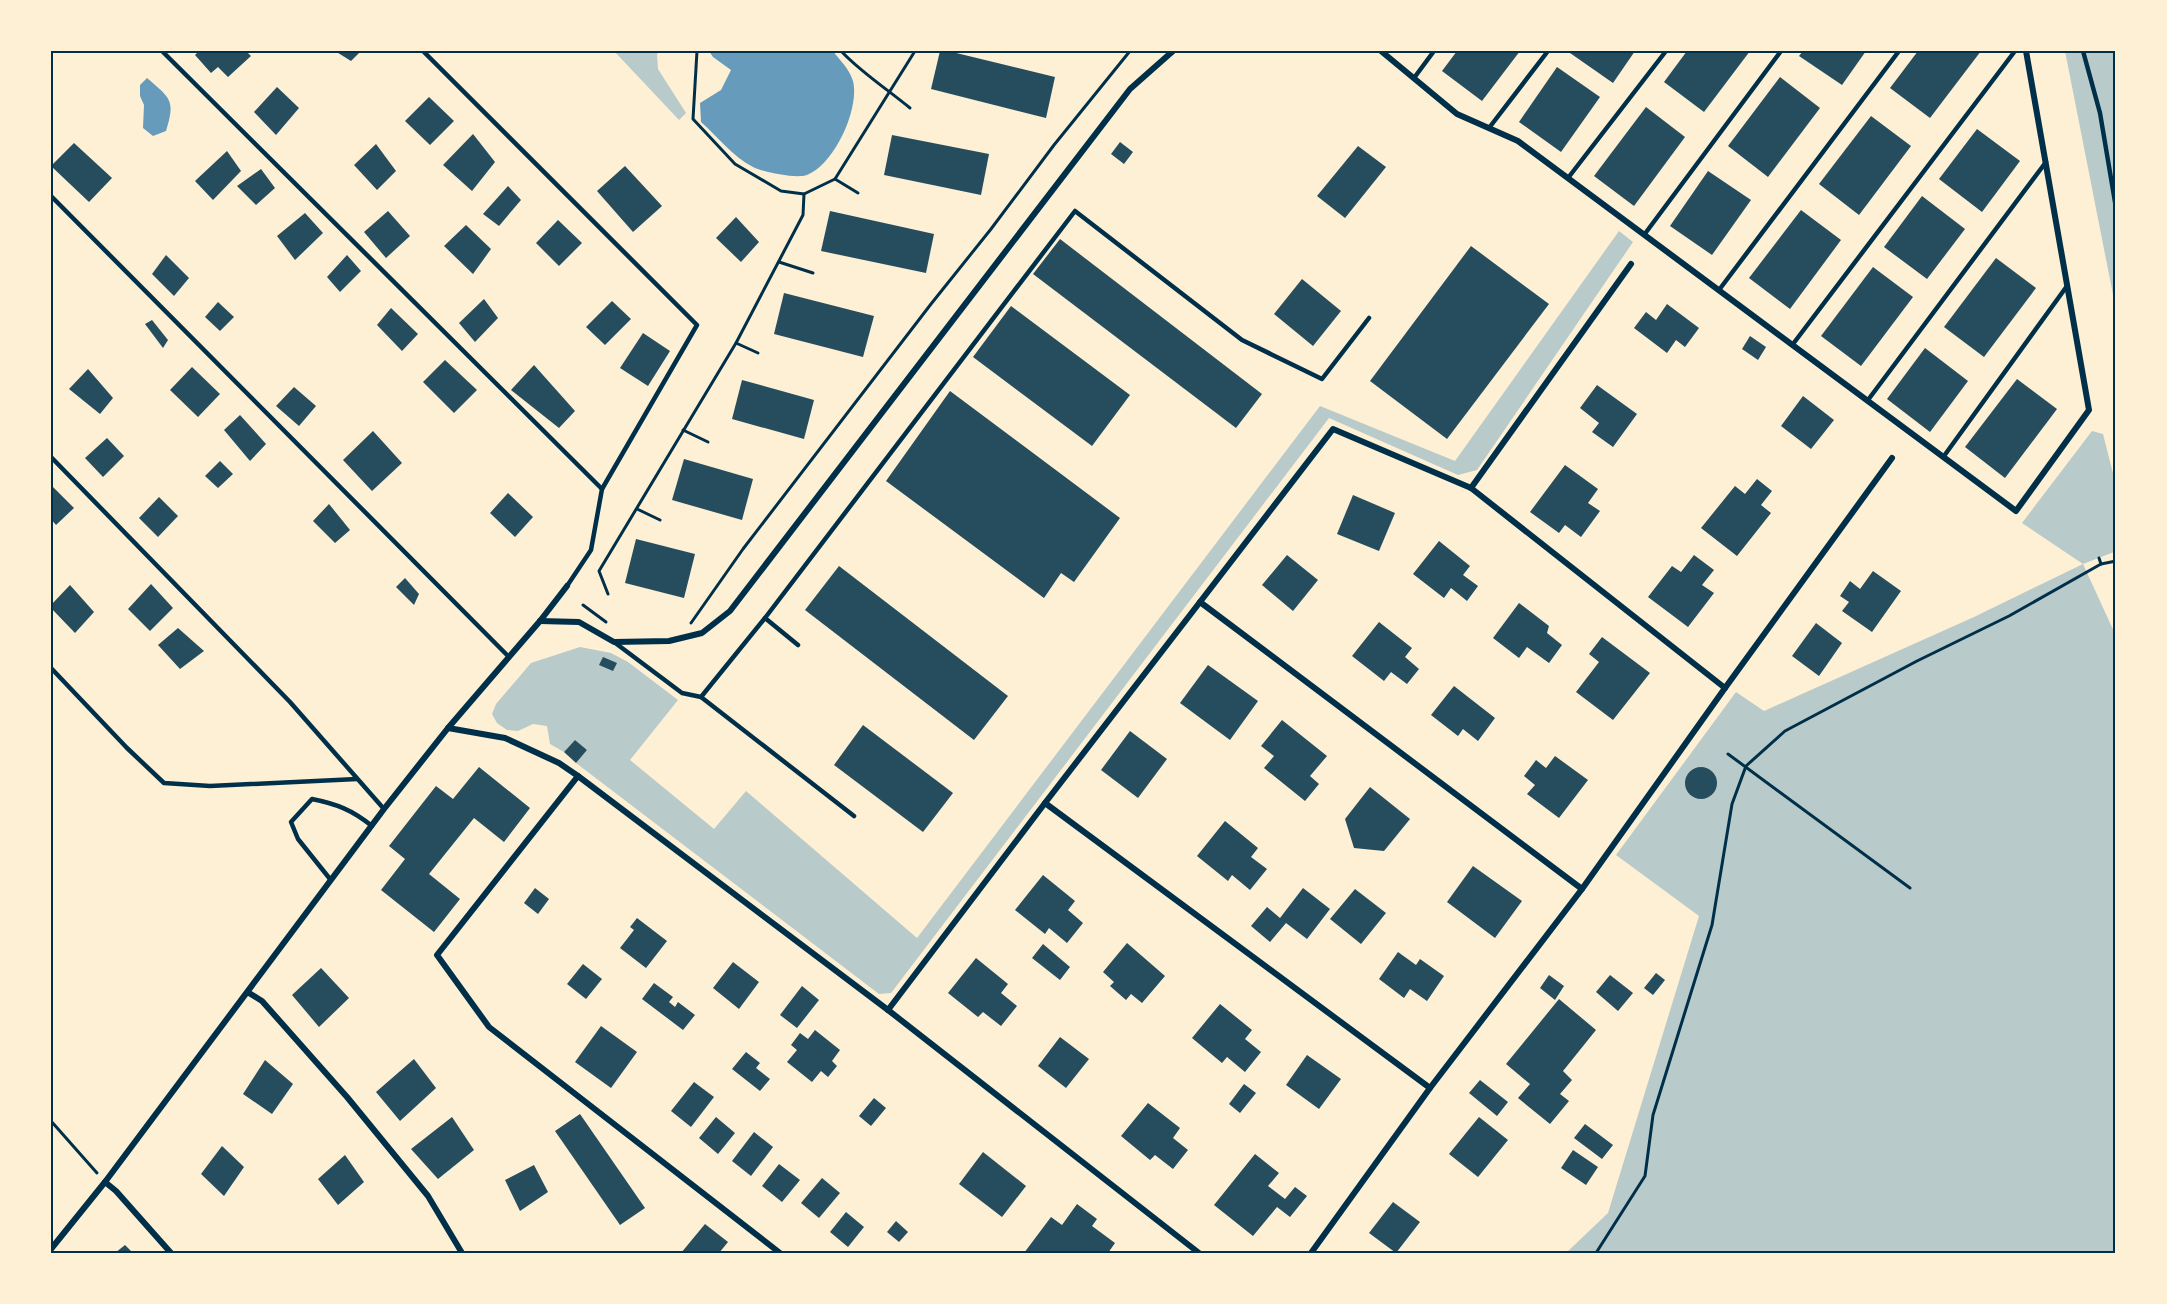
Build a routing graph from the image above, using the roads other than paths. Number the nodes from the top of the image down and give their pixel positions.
1 (162, 51) edge
2 (423, 51) edge
3 (1173, 51) edge
4 (1381, 51) edge
5 (1434, 51) edge
6 (1548, 51) edge
7 (1666, 51) edge
8 (1781, 51) edge
9 (1899, 51) edge
10 (2015, 51) edge
11 (2026, 51) edge
12 (2083, 51) edge
13 (1414, 78) junction
14 (1489, 128) junction
15 (2046, 162) junction
16 (1568, 178) junction
17 (51, 196) edge
18 (2116, 208) edge
19 (1644, 235) junction
20 (1631, 264) dead end
21 (2067, 286) junction
22 (1719, 290) junction
23 (1369, 318) dead end
24 (1793, 344) junction
25 (1868, 400) junction
26 (1944, 456) junction
27 (51, 457) edge
28 (1892, 458) dead end
29 (1471, 488) junction
30 (602, 489) junction
31 (567, 586) joint
32 (1200, 602) junction
33 (765, 618) junction
34 (540, 621) junction
35 (614, 642) junction
36 (798, 645) dead end
37 (508, 656) junction
38 (51, 668) edge
39 (1725, 688) junction
40 (701, 697) junction
41 (448, 728) junction
42 (578, 776) junction
43 (357, 779) junction
44 (1045, 803) junction
45 (384, 809) junction
46 (854, 816) dead end
47 (372, 826) junction
48 (330, 879) junction
49 (1582, 890) junction
50 (249, 993) junction
51 (888, 1010) junction
52 (1430, 1088) junction
53 (105, 1182) junction
54 (51, 1249) edge
55 (171, 1253) edge
56 (462, 1253) edge
57 (780, 1253) edge
58 (1198, 1253) edge
59 (1311, 1253) edge

1 - 30 lane
2 - 30 lane
3 - 35 street
4 - 13 street
5 - 13 lane
6 - 14 lane
7 - 16 lane
8 - 19 lane
9 - 22 lane
10 - 24 lane
11 - 15 street
12 - 18 lane
13 - 14 street
14 - 16 street
15 - 21 street
15 - 25 lane
16 - 19 street
17 - 37 lane
19 - 22 street
20 - 29 street
21 - 26 lane
21 - 26 street
22 - 24 street
23 - 33 lane
24 - 25 street
25 - 26 street
27 - 43 lane
28 - 39 street
29 - 32 street
29 - 39 street
30 - 31 lane
31 - 34 street
32 - 44 street
32 - 49 street
33 - 36 lane
33 - 40 lane
34 - 35 street
34 - 37 street
35 - 40 lane
37 - 41 street
38 - 43 lane
39 - 49 street
40 - 46 lane
41 - 42 street
41 - 45 street
42 - 51 street
42 - 57 street
43 - 45 lane
44 - 51 street
44 - 52 street
45 - 47 street
47 - 48 street
47 - 48 lane
48 - 50 street
49 - 52 street
50 - 53 street
50 - 56 street
51 - 58 street
52 - 59 street
53 - 54 street
53 - 55 street

